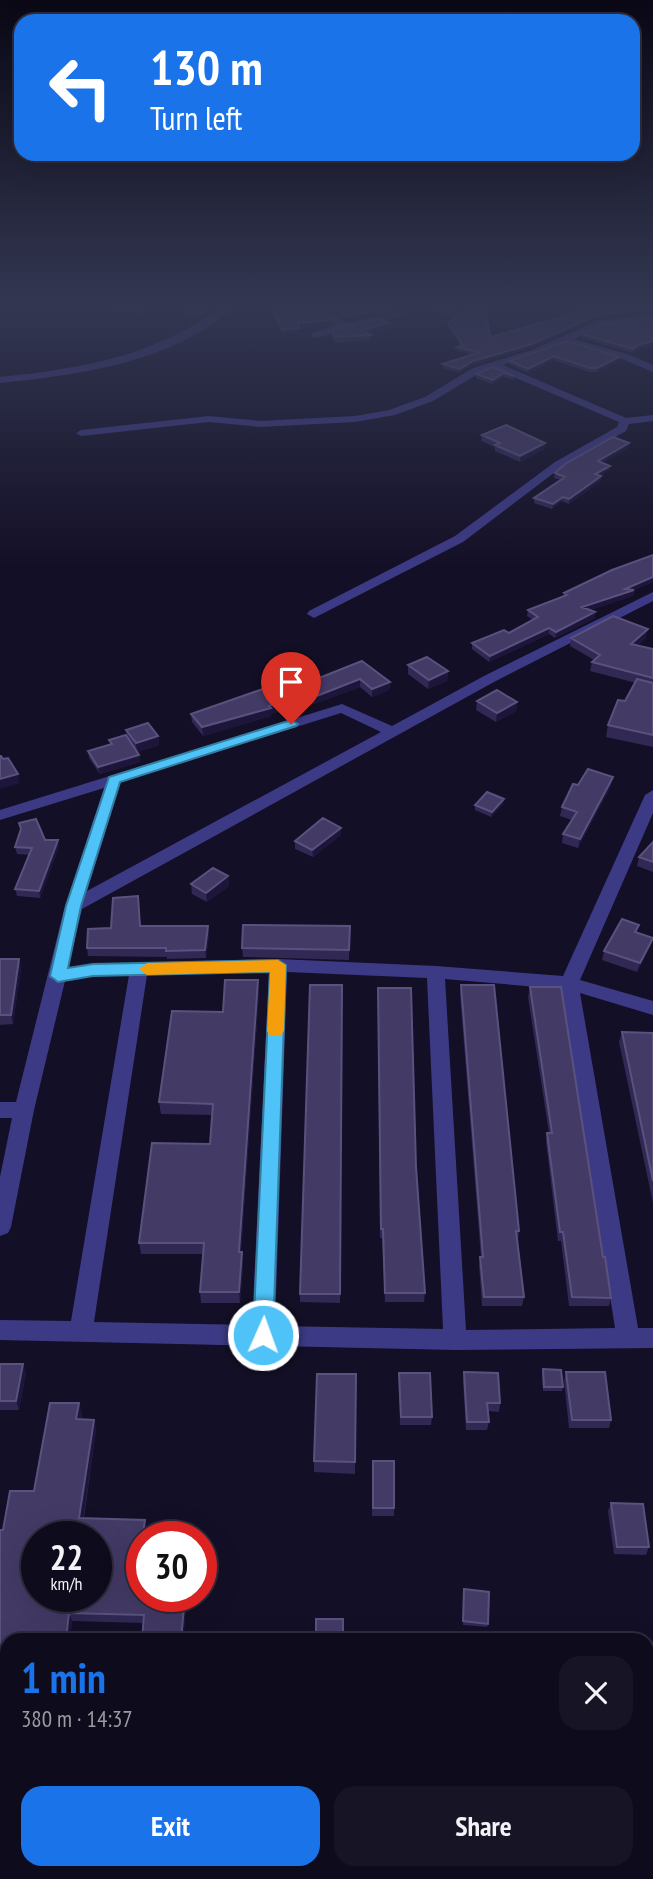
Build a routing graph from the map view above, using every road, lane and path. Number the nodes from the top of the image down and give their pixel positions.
1 (441, 392) edge
2 (556, 392) edge
3 (653, 418) edge
4 (625, 421) junction
5 (81, 433) dead end
6 (653, 596) edge
7 (314, 614) dead end
8 (392, 732) junction
9 (114, 780) junction
10 (653, 795) edge
11 (0, 815) edge
12 (74, 906) junction
13 (278, 965) junction
14 (139, 969) junction
15 (436, 972) junction
16 (58, 976) junction
17 (569, 983) junction
18 (653, 1008) edge
19 (0, 1110) edge
20 (24, 1110) junction
21 (0, 1227) edge
22 (0, 1330) edge
23 (81, 1332) junction
24 (263, 1335) junction
25 (628, 1338) junction
26 (653, 1338) edge
27 (455, 1340) junction

1 - 5 street
2 - 4 street
3 - 4 street
4 - 7 street
6 - 8 street
8 - 9 street
8 - 12 street
9 - 11 street
9 - 12 street
10 - 17 street
12 - 16 street
13 - 14 street
13 - 15 street
13 - 24 street
14 - 16 street
14 - 23 street
15 - 17 street
15 - 27 street
16 - 20 street
17 - 18 street
17 - 25 street
19 - 20 street
20 - 21 street
22 - 23 street
23 - 24 street
24 - 27 street
25 - 26 street
25 - 27 street

